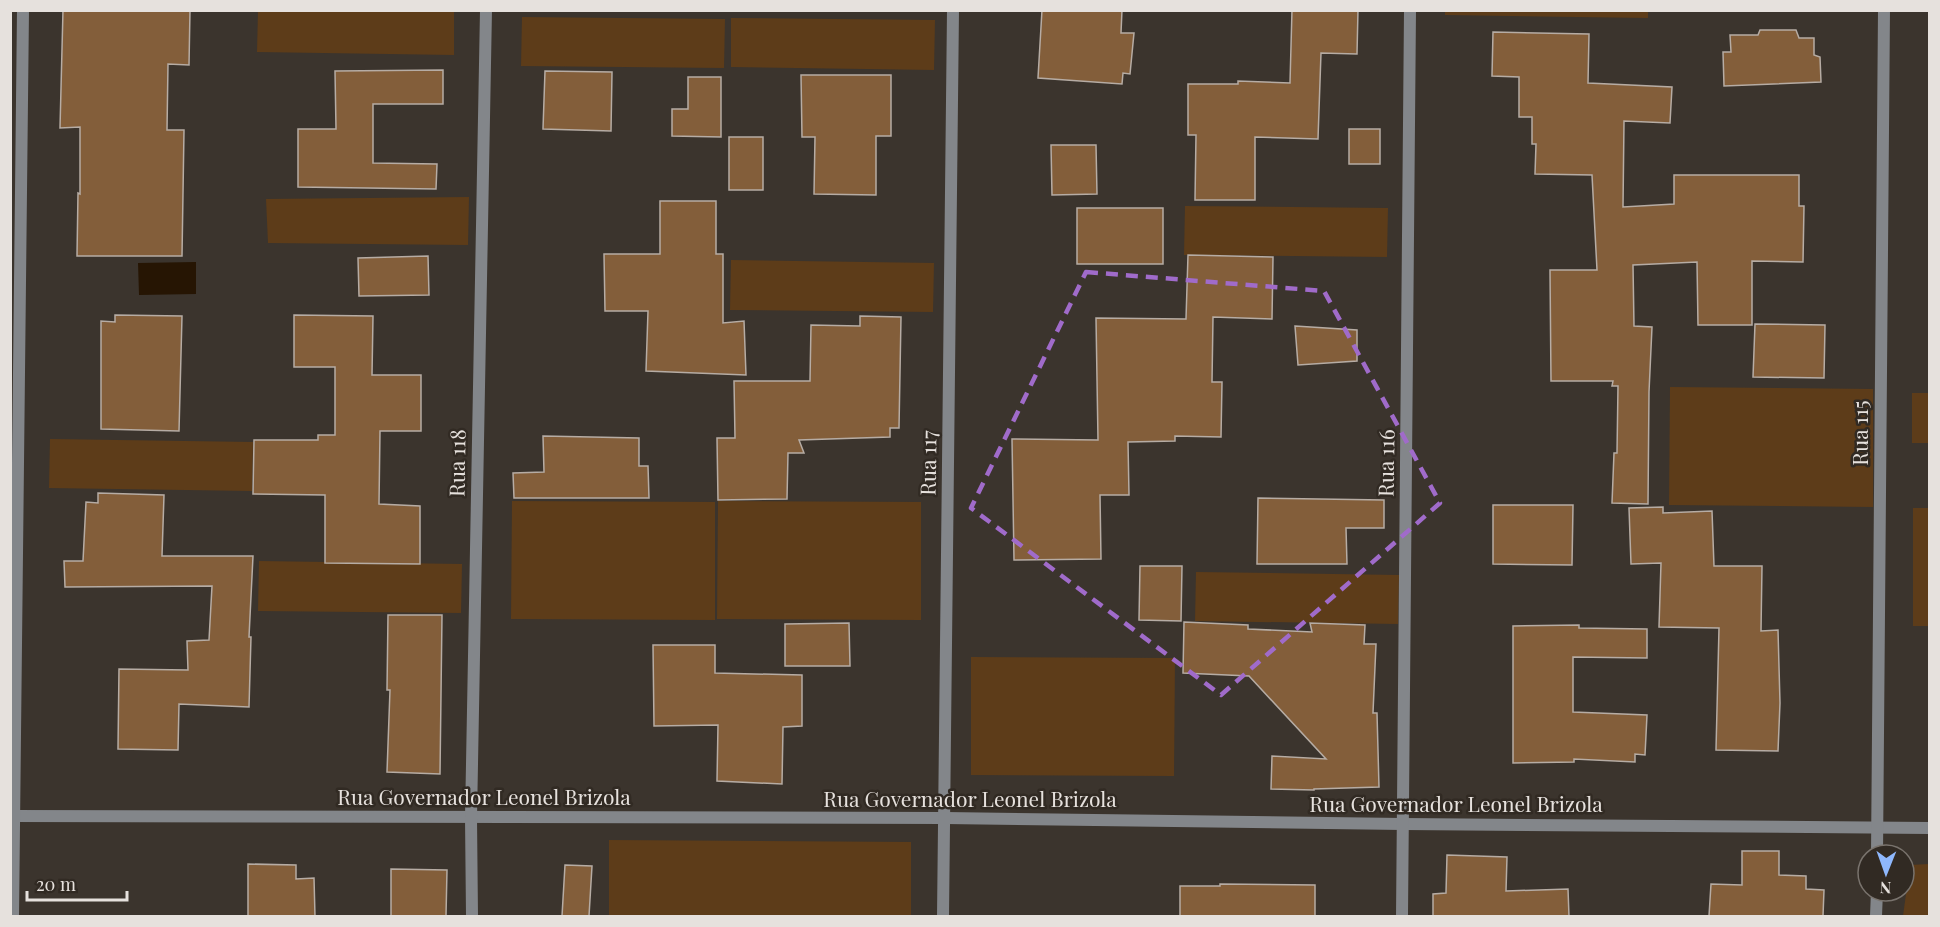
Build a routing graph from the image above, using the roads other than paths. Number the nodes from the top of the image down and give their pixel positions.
1 (23, 10) edge
2 (486, 10) edge
3 (953, 10) edge
4 (1410, 10) edge
5 (1884, 10) edge
6 (16, 244) edge
7 (13, 816) edge
8 (471, 818) junction
9 (945, 818) junction
10 (1403, 824) junction
11 (1878, 827) junction
12 (1929, 828) edge
13 (1877, 843) edge
14 (13, 916) edge
15 (472, 916) edge
16 (943, 916) edge
17 (1402, 916) edge

1 - 6 street
2 - 8 street, Rua 118
3 - 9 street, Rua 117
4 - 10 street, Rua 116
5 - 11 street, Rua 115
6 - 7 street
7 - 8 street, Rua Governador Leonel Brizola
7 - 14 street
8 - 9 street, Rua Governador Leonel Brizola
8 - 15 street, Rua 118
9 - 10 street, Rua Governador Leonel Brizola
9 - 16 street, Rua 117
10 - 11 street, Rua Governador Leonel Brizola
10 - 17 street, Rua 116
11 - 12 street, Rua Governador Leonel Brizola
11 - 13 street, Rua 115

